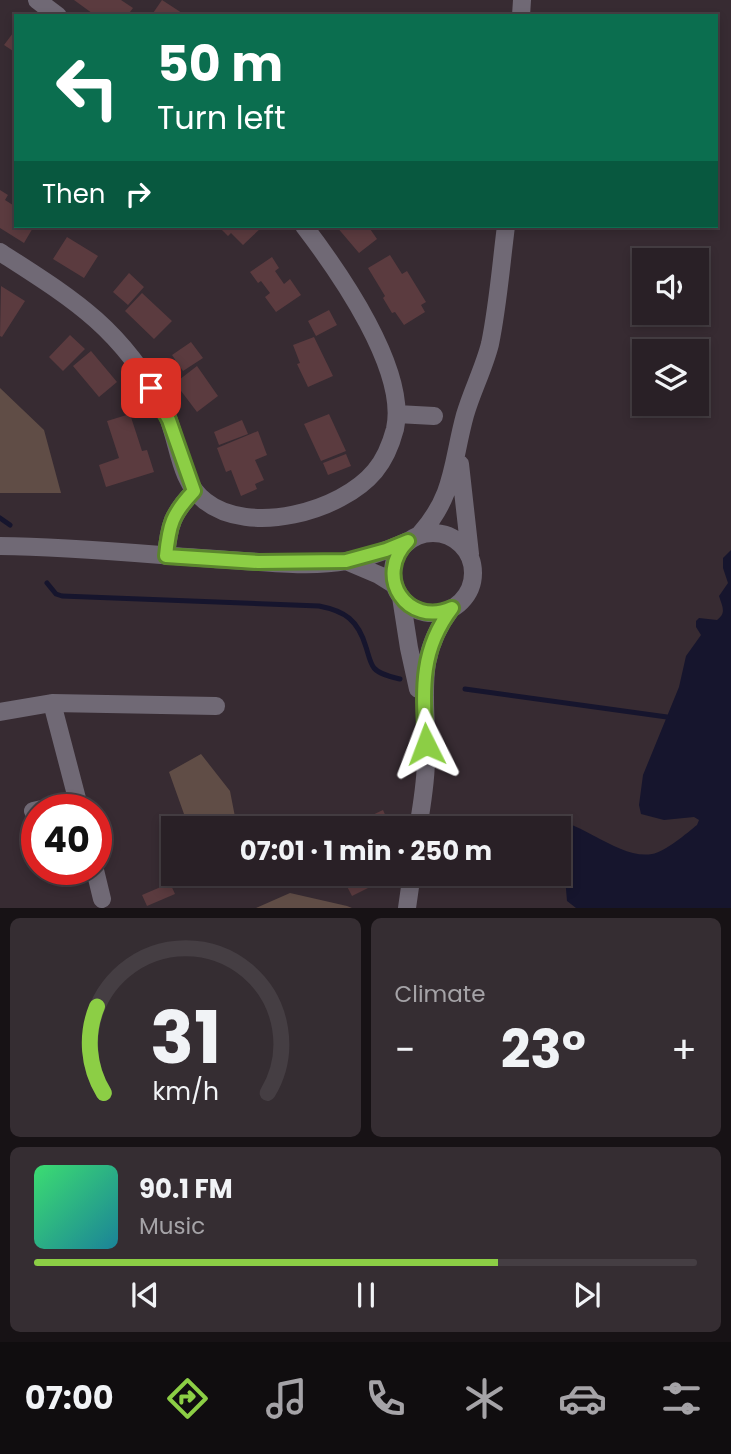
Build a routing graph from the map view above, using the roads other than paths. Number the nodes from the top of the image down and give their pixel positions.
1 (37, 0) edge
2 (55, 14) edge
3 (305, 228) edge
4 (506, 228) edge
5 (0, 252) edge
6 (397, 414) junction
7 (434, 416) dead end
8 (459, 450) junction
9 (194, 491) junction
10 (414, 538) junction
11 (0, 546) edge
12 (166, 556) junction
13 (346, 561) junction
14 (471, 561) junction
15 (398, 591) junction
16 (452, 608) junction
17 (52, 703) junction
18 (216, 706) dead end
19 (0, 712) edge
20 (425, 716) junction
21 (76, 794) edge
22 (419, 816) edge
23 (98, 885) edge
24 (410, 886) edge
25 (102, 900) dead end
26 (407, 908) edge

1 - 2 street
3 - 6 street
4 - 8 street
5 - 9 street
6 - 7 street
6 - 9 street
8 - 10 street
8 - 14 street
9 - 12 street
10 - 13 street
10 - 14 street
10 - 15 street
11 - 12 street
12 - 13 street
13 - 15 street
14 - 16 street
15 - 16 street
15 - 20 street
16 - 20 street
17 - 18 street
17 - 19 street
17 - 21 street
20 - 22 street
23 - 25 street
24 - 26 street

